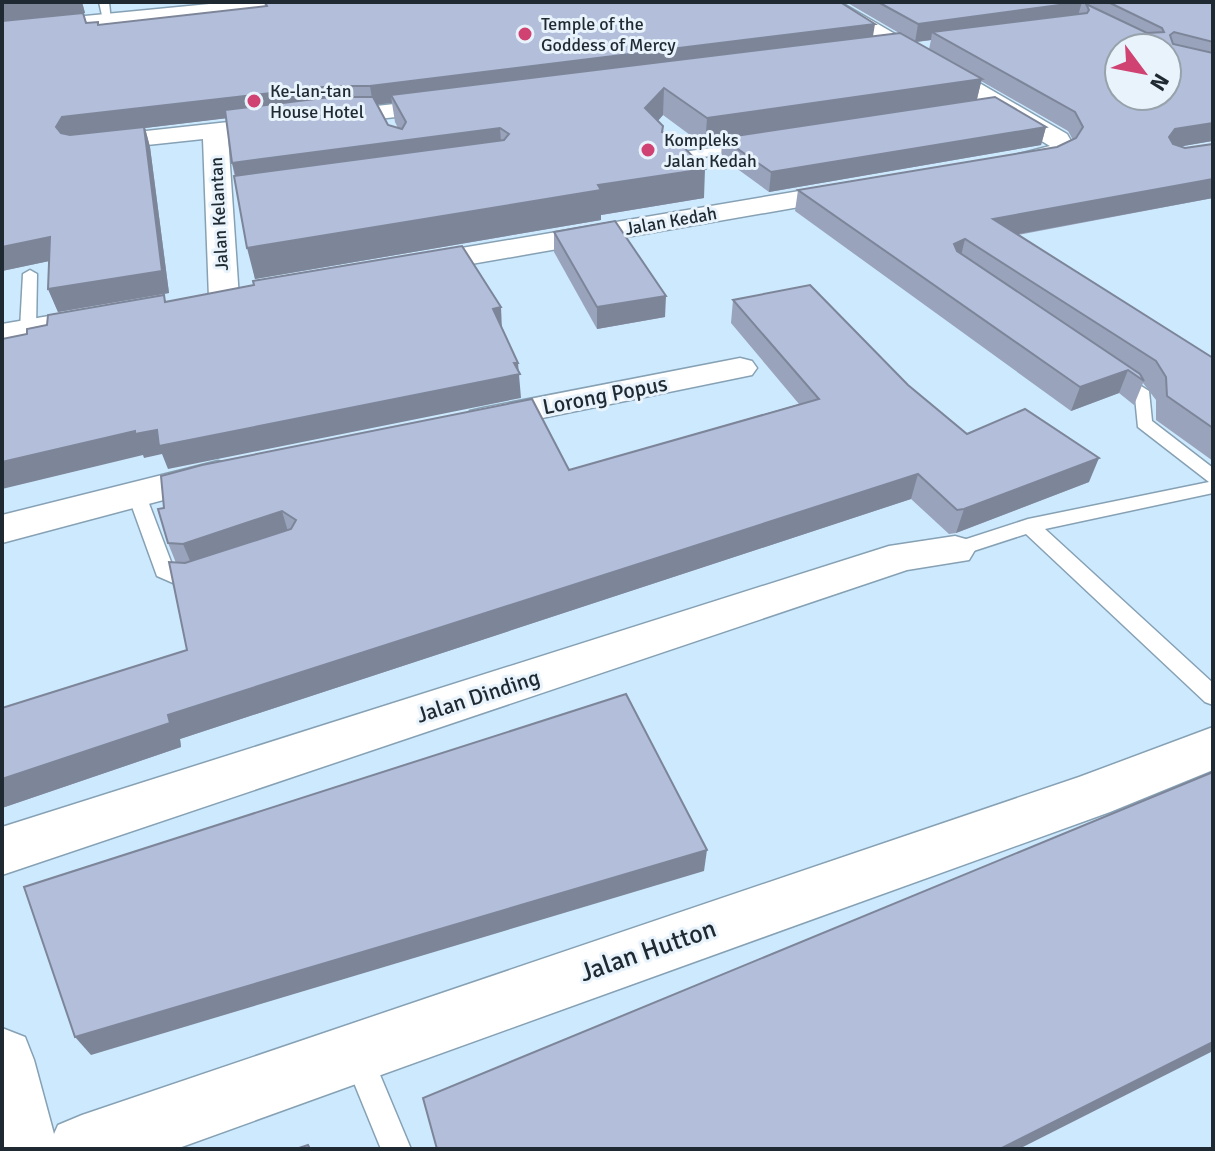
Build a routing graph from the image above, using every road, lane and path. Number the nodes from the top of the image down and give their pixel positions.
1 (294, 2) edge
2 (827, 2) edge
3 (199, 7) edge
4 (106, 11) edge
5 (2, 30) edge
6 (907, 47) junction
7 (869, 52) edge
8 (473, 102) edge
9 (215, 129) junction
10 (760, 144) edge
11 (78, 145) edge
12 (669, 158) edge
13 (987, 167) edge
14 (878, 186) edge
15 (381, 271) edge
16 (30, 274) dead end
17 (255, 292) edge
18 (224, 298) junction
19 (194, 303) edge
20 (119, 315) edge
21 (15, 332) edge
22 (1099, 364) edge
23 (740, 368) dead end
24 (443, 427) edge
25 (255, 465) edge
26 (1213, 477) edge
27 (1213, 487) edge
28 (136, 493) junction
29 (1028, 525) junction
30 (2, 529) edge
31 (955, 550) joint
32 (221, 568) edge
33 (1213, 696) edge
34 (1213, 748) edge
35 (2, 851) edge
36 (356, 1053) junction
37 (2, 1060) edge
38 (24, 1149) edge
39 (82, 1149) edge
40 (396, 1149) edge

1 - 3 street
2 - 6 street
3 - 4 street
4 - 5 street
6 - 7 street
6 - 13 street
8 - 9 street, Jalan Kelantan
9 - 11 street, Jalan Kelantan
9 - 18 street, Jalan Kelantan
10 - 12 lane
14 - 15 street, Jalan Kedah
16 - 21 lane
17 - 18 street
18 - 19 street
20 - 21 street
22 - 26 lane
23 - 24 street, Lorong Popus
25 - 28 street
27 - 29 lane
28 - 30 street
28 - 32 lane
29 - 31 lane
29 - 33 lane
31 - 35 street, Jalan Dinding
34 - 36 street, Jalan Hutton
36 - 39 street, Jalan Hutton
36 - 40 lane
37 - 38 street

